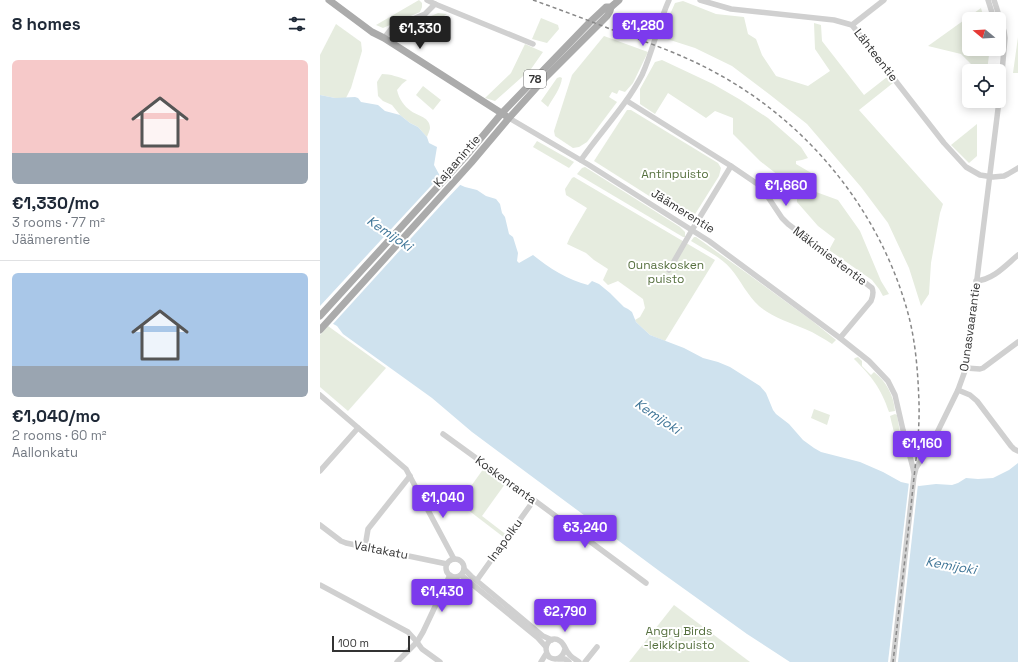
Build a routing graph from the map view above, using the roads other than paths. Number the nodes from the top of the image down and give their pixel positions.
1 (329, 0) edge
2 (427, 0) edge
3 (619, 0) edge
4 (669, 0) edge
5 (700, 0) edge
6 (884, 0) edge
7 (988, 0) edge
8 (994, 0) edge
9 (435, 4) junction
10 (611, 7) junction
11 (992, 12) edge
12 (998, 12) edge
13 (852, 25) junction
14 (384, 38) junction
15 (533, 44) dead end
16 (626, 101) junction
17 (997, 108) edge
18 (502, 113) junction
19 (509, 118) junction
20 (581, 160) junction
21 (731, 166) junction
22 (1018, 168) edge
23 (989, 176) junction
24 (692, 230) junction
25 (1018, 255) edge
26 (670, 270) dead end
27 (976, 281) junction
28 (320, 316) edge
29 (320, 330) edge
30 (840, 338) junction
31 (1018, 342) edge
32 (966, 368) junction
33 (958, 390) junction
34 (320, 396) edge
35 (358, 428) junction
36 (443, 434) dead end
37 (1018, 451) edge
38 (911, 457) junction
39 (924, 457) junction
40 (320, 471) edge
41 (410, 476) junction
42 (914, 476) junction
43 (534, 500) junction
44 (320, 525) edge
45 (365, 547) junction
46 (454, 559) junction
47 (447, 564) junction
48 (464, 569) junction
49 (450, 575) junction
50 (461, 575) junction
51 (477, 580) junction
52 (646, 583) dead end
53 (320, 586) edge
54 (552, 640) junction
55 (417, 642) junction
56 (546, 647) junction
57 (597, 647) dead end
58 (565, 649) junction
59 (546, 654) junction
60 (559, 658) junction
61 (550, 661) edge
62 (397, 662) edge
63 (440, 662) edge
64 (542, 662) edge
65 (569, 662) edge
66 (579, 662) edge
67 (585, 662) edge
68 (893, 662) edge

1 - 14 main road, Jäämerentie
2 - 9 street
3 - 10 main road, 78
4 - 16 street
5 - 13 street, Lähteentie
6 - 13 street
7 - 11 street
8 - 12 street
9 - 14 street
9 - 15 street
10 - 18 main road, 78
10 - 19 main road, Kajaanintie / 78
13 - 23 street, Lähteentie
14 - 18 main road, Jäämerentie
16 - 20 street
16 - 21 street, Mäkimiestentie
17 - 23 street, Ounasvaarantie
18 - 19 main road, Jäämerentie
18 - 28 main road, Kajaanintie / 78
19 - 20 street, Jäämerentie
19 - 29 main road, Kajaanintie / 78
20 - 24 street, Jäämerentie
21 - 24 street
21 - 30 street, Mäkimiestentie
22 - 23 street
23 - 27 street, Ounasvaarantie
24 - 26 street
24 - 30 street, Jäämerentie
25 - 27 street
27 - 32 street, Ounasvaarantie
30 - 38 street, Jäämerentie
31 - 32 street
32 - 33 street, Ounasvaarantie
33 - 37 street
33 - 39 street, Ounasvaarantie
34 - 35 street
35 - 40 street
35 - 41 street
36 - 43 street, Koskenranta
38 - 39 street
38 - 42 street, Jäämerentie
39 - 42 street, Ounasvaarantie
41 - 45 street
41 - 46 street
42 - 68 street, Ounasvaarantie
43 - 51 street, Inapolku
43 - 52 street, Koskenranta
44 - 45 street, Valtakatu
45 - 47 street, Valtakatu
46 - 47 street
46 - 48 street
47 - 49 street
48 - 50 street
48 - 51 street
49 - 50 street
49 - 55 street
50 - 56 street
51 - 54 street
53 - 55 street
54 - 56 street
54 - 58 street
55 - 62 street
55 - 63 street
56 - 59 street
57 - 67 street
58 - 60 street
58 - 66 street
59 - 61 street
59 - 64 street
60 - 61 street
60 - 65 street

